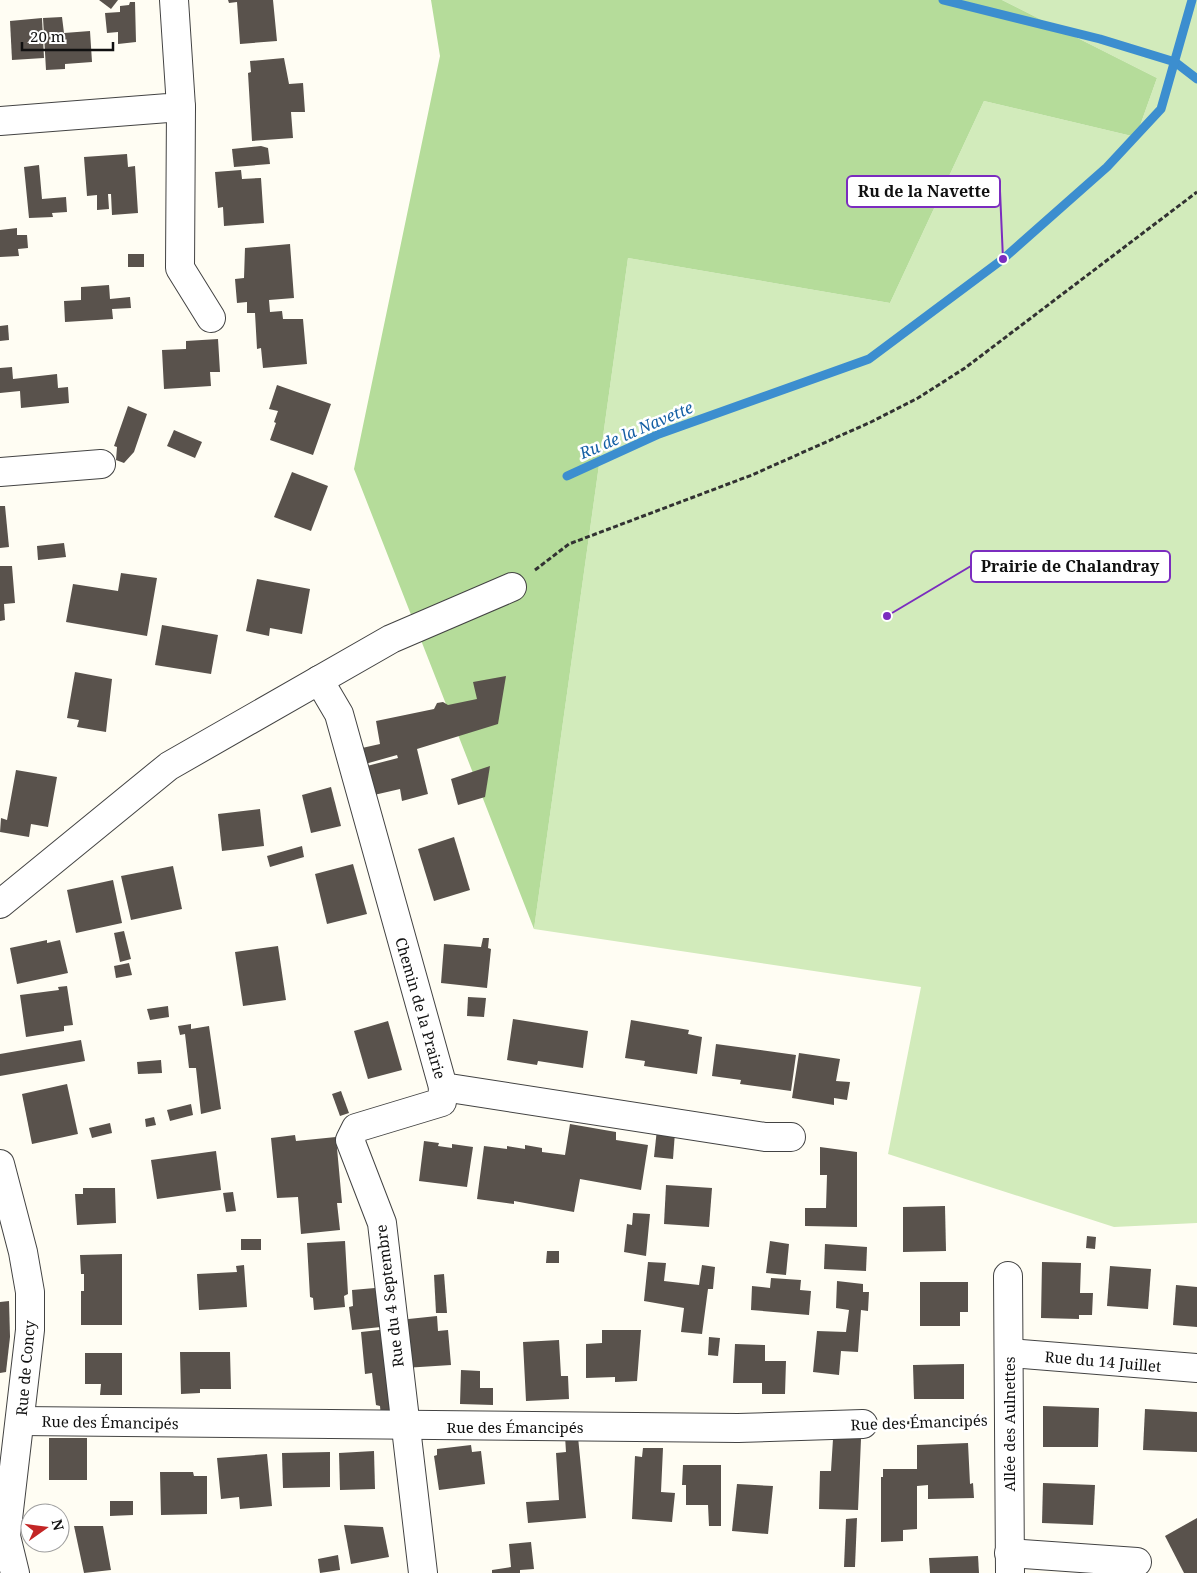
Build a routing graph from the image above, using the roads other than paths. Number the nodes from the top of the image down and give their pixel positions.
1 (174, 0) edge
2 (181, 107) junction
3 (0, 121) edge
4 (211, 318) dead end
5 (101, 464) dead end
6 (0, 472) edge
7 (512, 587) road end
8 (319, 680) junction
9 (0, 904) edge
10 (443, 1087) junction
11 (791, 1137) dead end
12 (1, 1173) edge
13 (1008, 1276) dead end
14 (1009, 1353) junction
15 (1197, 1368) edge
16 (20, 1421) junction
17 (863, 1424) road end
18 (404, 1426) junction
19 (3, 1536) edge
20 (1137, 1562) dead end
21 (1009, 1563) edge
22 (15, 1573) edge
23 (423, 1573) edge

1 - 2 street
2 - 3 street
2 - 4 street
5 - 6 street
7 - 8 street
8 - 9 street
8 - 10 street, Chemin de la Prairie
10 - 11 street, Chemin de la Prairie
10 - 18 street, Rue du 4 Septembre
12 - 16 street, Rue de Concy
13 - 14 street, Allée des Aulnettes
14 - 15 street, Rue du 14 Juillet
14 - 21 street, Allée des Aulnettes
16 - 18 street, Rue des Émancipés
16 - 19 street, Rue de Concy
17 - 18 street, Rue des Émancipés
18 - 23 street, Rue du 4 Septembre
19 - 22 street, Rue de Concy
20 - 21 street

